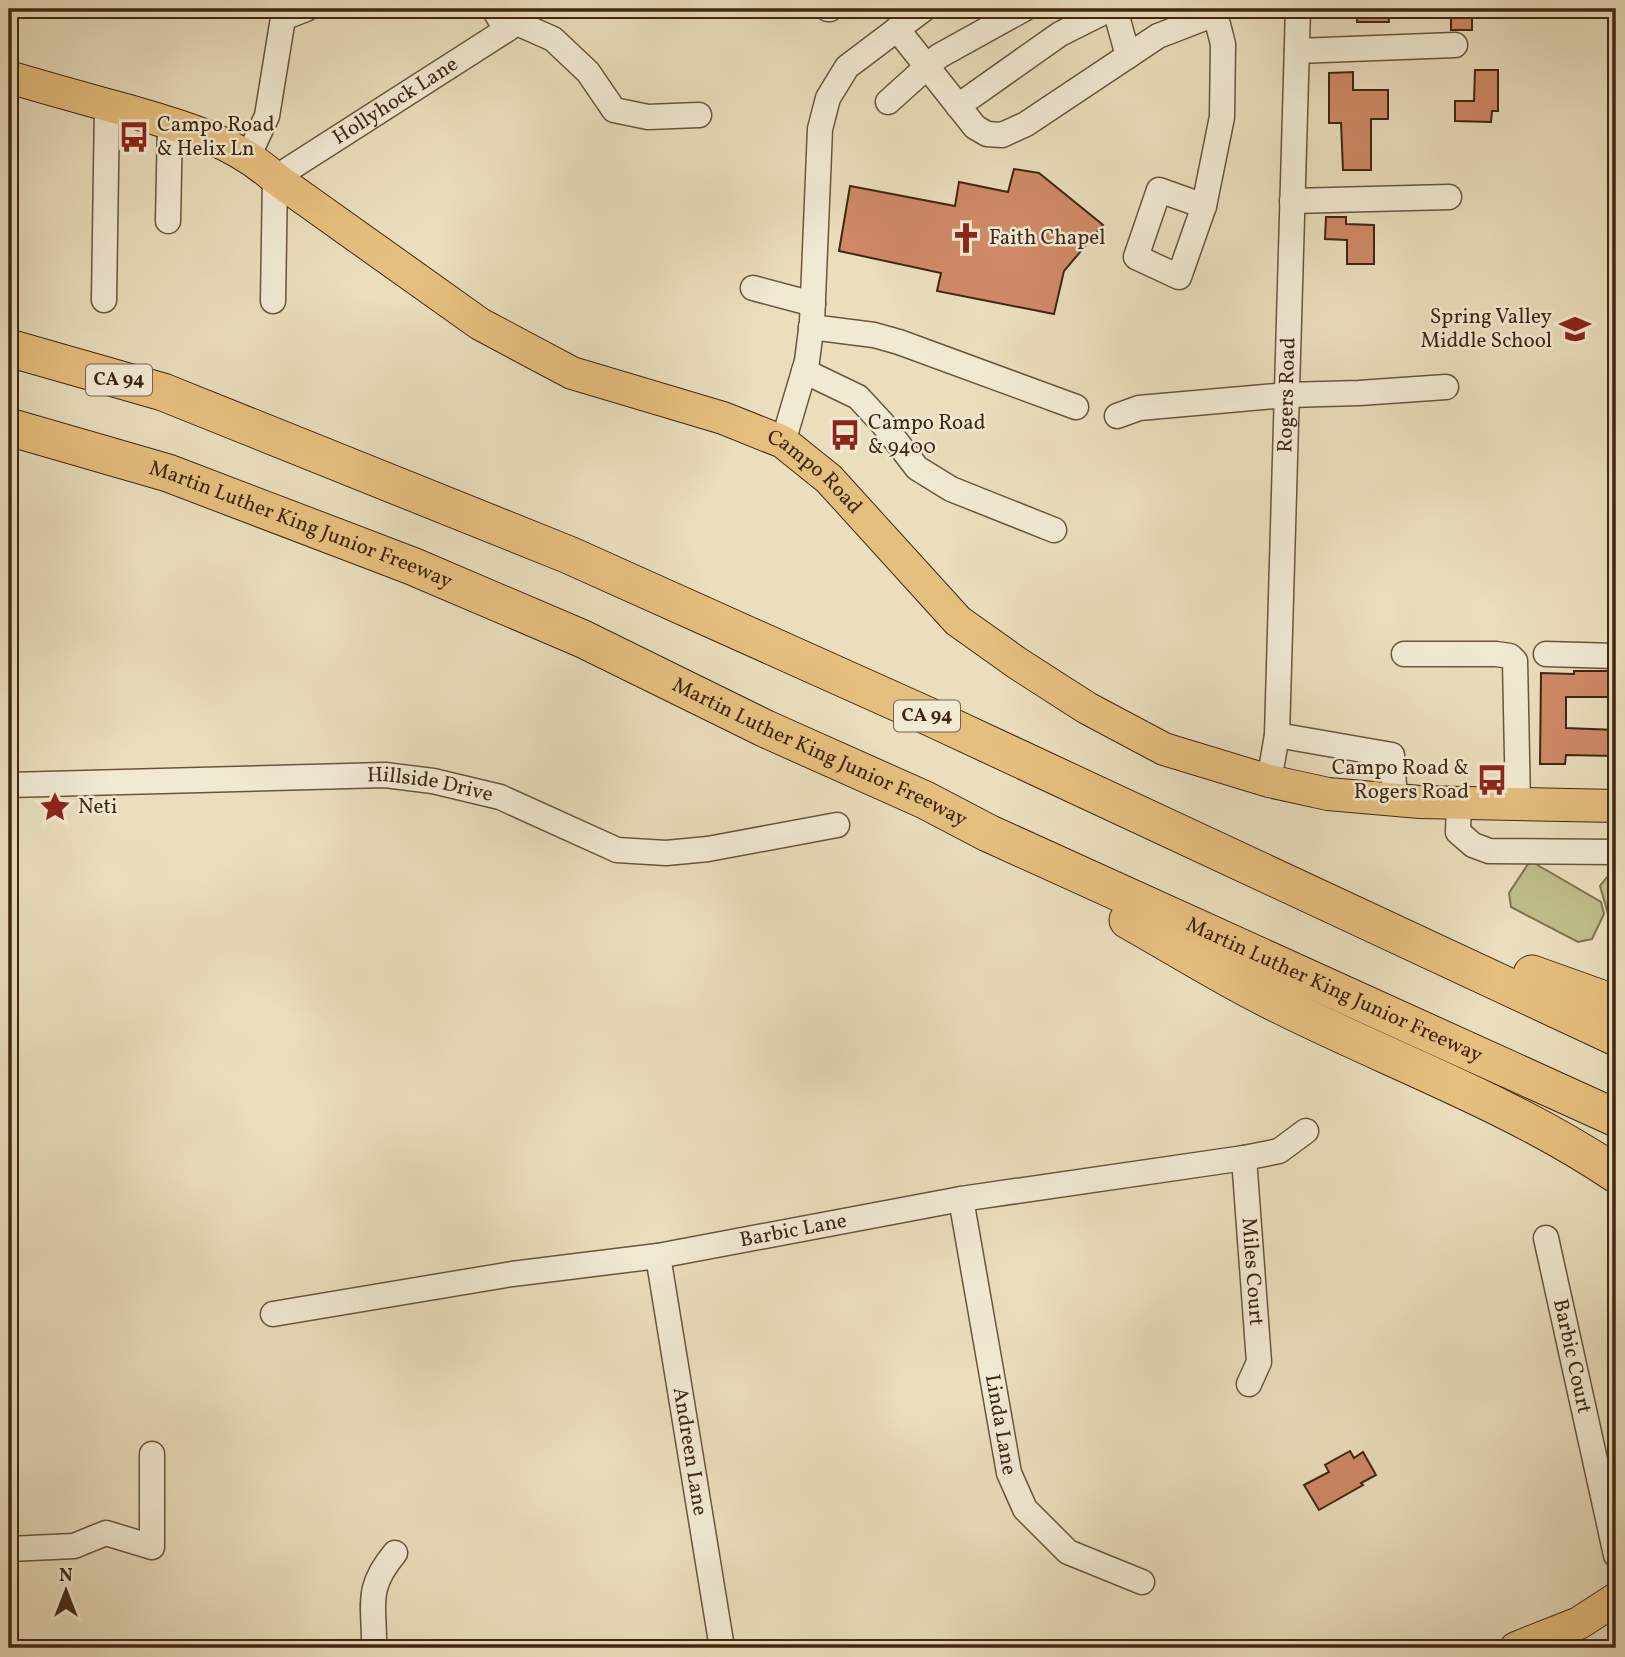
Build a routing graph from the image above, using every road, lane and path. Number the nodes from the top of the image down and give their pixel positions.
1 (306, 9) edge
2 (494, 9) edge
3 (924, 9) edge
4 (1024, 9) edge
5 (1113, 9) edge
6 (1298, 9) edge
7 (1215, 11) edge
8 (512, 27) junction
9 (897, 29) junction
10 (1455, 45) dead end
11 (1297, 51) junction
12 (1128, 56) junction
13 (927, 67) junction
14 (9, 78) edge
15 (888, 102) dead end
16 (107, 105) junction
17 (958, 106) junction
18 (699, 115) dead end
19 (170, 123) junction
20 (248, 157) junction
21 (275, 178) junction
22 (1449, 197) dead end
23 (1292, 201) junction
24 (1204, 206) dead end
25 (168, 221) dead end
26 (753, 288) dead end
27 (104, 300) dead end
28 (273, 301) dead end
29 (812, 316) junction
30 (9, 348) edge
31 (804, 371) junction
32 (1447, 387) dead end
33 (1287, 395) junction
34 (1076, 407) dead end
35 (1117, 415) dead end
36 (9, 427) edge
37 (783, 442) junction
38 (1054, 530) dead end
39 (1404, 654) dead end
40 (1546, 654) dead end
41 (1616, 656) edge
42 (1277, 735) junction
43 (1269, 781) junction
44 (9, 785) edge
45 (925, 800) junction
46 (1395, 801) junction
47 (1459, 803) junction
48 (1518, 804) junction
49 (1616, 806) edge
50 (837, 825) dead end
51 (1616, 852) edge
52 (1360, 918) junction
53 (1616, 1004) edge
54 (1616, 1037) edge
55 (1616, 1118) edge
56 (1306, 1131) dead end
57 (1244, 1158) junction
58 (1616, 1174) edge
59 (961, 1199) junction
60 (1546, 1238) dead end
61 (658, 1256) junction
62 (273, 1314) dead end
63 (1249, 1384) dead end
64 (152, 1454) dead end
65 (9, 1549) edge
66 (395, 1553) dead end
67 (1616, 1555) edge
68 (1142, 1582) dead end
69 (1616, 1599) edge
70 (374, 1648) edge
71 (722, 1648) edge
72 (1516, 1648) edge

1 - 20 street
2 - 8 street
3 - 9 street
4 - 13 street
5 - 12 street
5 - 17 street
6 - 11 street, Rogers Road
7 - 12 street
7 - 24 street
8 - 18 street
8 - 21 street, Hollyhock Lane
9 - 13 street
9 - 29 street
10 - 11 street
11 - 23 street, Rogers Road
12 - 17 street
13 - 15 street
13 - 17 street
14 - 16 main road, Campo Road
16 - 19 main road, Campo Road
16 - 27 street
19 - 20 main road, Campo Road
19 - 25 street
20 - 21 main road, Campo Road
21 - 28 street
21 - 37 main road, Campo Road
22 - 23 street
23 - 33 street, Rogers Road
26 - 29 street
29 - 31 street
29 - 34 street
30 - 52 highway, CA 94
31 - 37 street
31 - 38 street
32 - 33 street
33 - 35 street
33 - 42 street, Rogers Road
36 - 45 highway, Martin Luther King Junior Freeway
37 - 43 main road, Campo Road
39 - 48 street
40 - 41 street
42 - 43 street, Rogers Road
42 - 46 street
43 - 46 main road, Campo Road
44 - 50 street, Hillside Drive
45 - 55 highway, Martin Luther King Junior Freeway
45 - 58 highway
46 - 47 main road, Campo Road
47 - 48 main road, Campo Road
47 - 51 street
48 - 49 main road, Campo Road
52 - 53 highway
52 - 54 highway, CA 94
56 - 57 street, Barbic Lane
57 - 59 street, Barbic Lane
57 - 63 street, Miles Court
59 - 61 street, Barbic Lane
59 - 68 street, Linda Lane
60 - 67 street, Barbic Court
61 - 62 street, Barbic Lane
61 - 71 street, Andreen Lane
64 - 65 street
66 - 70 street
69 - 72 main road

